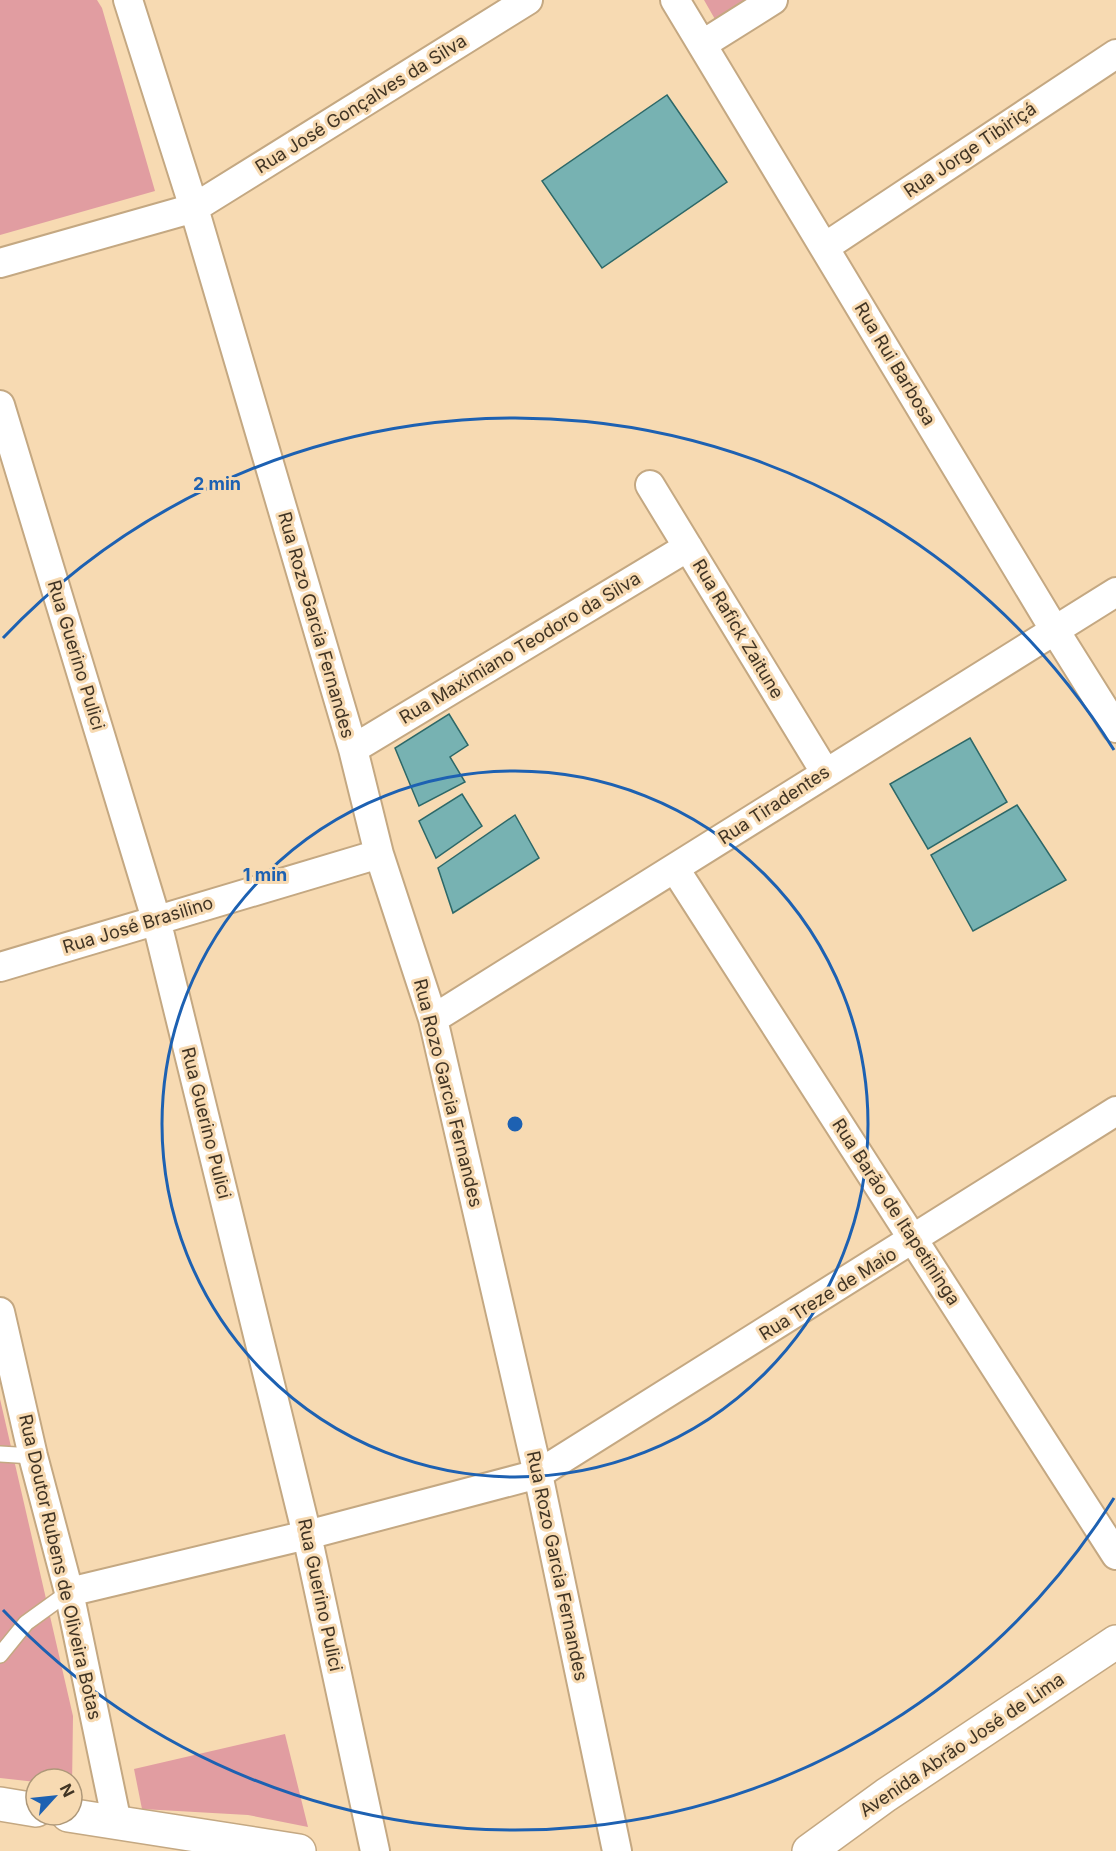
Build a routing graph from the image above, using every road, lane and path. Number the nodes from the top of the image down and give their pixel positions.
1 (128, 0) edge
2 (528, 0) edge
3 (675, 0) edge
4 (772, 0) edge
5 (703, 44) junction
6 (1116, 54) edge
7 (194, 208) junction
8 (825, 247) junction
9 (0, 263) edge
10 (0, 405) edge
11 (650, 485) dead end
12 (688, 547) junction
13 (1116, 592) edge
14 (1054, 629) junction
15 (1116, 728) edge
16 (353, 749) junction
17 (825, 772) junction
18 (379, 854) junction
19 (675, 869) junction
20 (156, 920) junction
21 (0, 967) edge
22 (433, 1019) junction
23 (1116, 1111) edge
24 (914, 1241) junction
25 (0, 1312) edge
26 (0, 1454) edge
27 (33, 1456) junction
28 (538, 1474) junction
29 (307, 1535) junction
30 (1116, 1555) edge
31 (69, 1592) junction
32 (1116, 1642) edge
33 (0, 1655) edge
34 (0, 1804) edge
35 (24, 1808) edge
36 (84, 1818) edge
37 (117, 1823) junction
38 (299, 1851) edge
39 (375, 1851) edge
40 (617, 1851) edge
41 (809, 1851) edge

1 - 7 street, Rua Rozo Garcia Fernandes
2 - 7 street, Rua José Gonçalves da Silva
3 - 5 street, Rua Rui Barbosa
4 - 5 street
5 - 8 street, Rua Rui Barbosa
6 - 8 street, Rua Jorge Tibiriçá
7 - 9 street, Rua José Gonçalves da Silva
7 - 16 street, Rua Rozo Garcia Fernandes
8 - 14 street, Rua Rui Barbosa
10 - 20 street, Rua Guerino Pulici
11 - 12 street, Rua Rafick Zaitune
12 - 16 street, Rua Maximiano Teodoro da Silva
12 - 17 street, Rua Rafick Zaitune
13 - 14 street, Rua Tiradentes
14 - 15 street, Rua Rui Barbosa
14 - 17 street, Rua Tiradentes
16 - 18 street, Rua Rozo Garcia Fernandes
17 - 19 street, Rua Tiradentes
18 - 20 street, Rua José Brasilino
18 - 22 street, Rua Rozo Garcia Fernandes
19 - 22 street, Rua Tiradentes
19 - 24 street, Rua Barão de Itapetininga
20 - 21 street, Rua José Brasilino
20 - 29 street, Rua Guerino Pulici
22 - 28 street, Rua Rozo Garcia Fernandes
23 - 24 street, Rua Treze de Maio
24 - 28 street, Rua Treze de Maio
24 - 30 street, Rua Barão de Itapetininga
25 - 27 street, Rua Doutor Rubens de Oliveira Botas
26 - 27 lane
27 - 31 street, Rua Doutor Rubens de Oliveira Botas
28 - 29 street, Rua Treze de Maio
28 - 40 street, Rua Rozo Garcia Fernandes
29 - 31 street, Rua Treze de Maio
29 - 39 street, Rua Guerino Pulici
31 - 33 lane
31 - 37 street, Rua Doutor Rubens de Oliveira Botas
32 - 41 main road, Avenida Abrão José de Lima
34 - 35 main road
36 - 37 main road
37 - 38 main road

